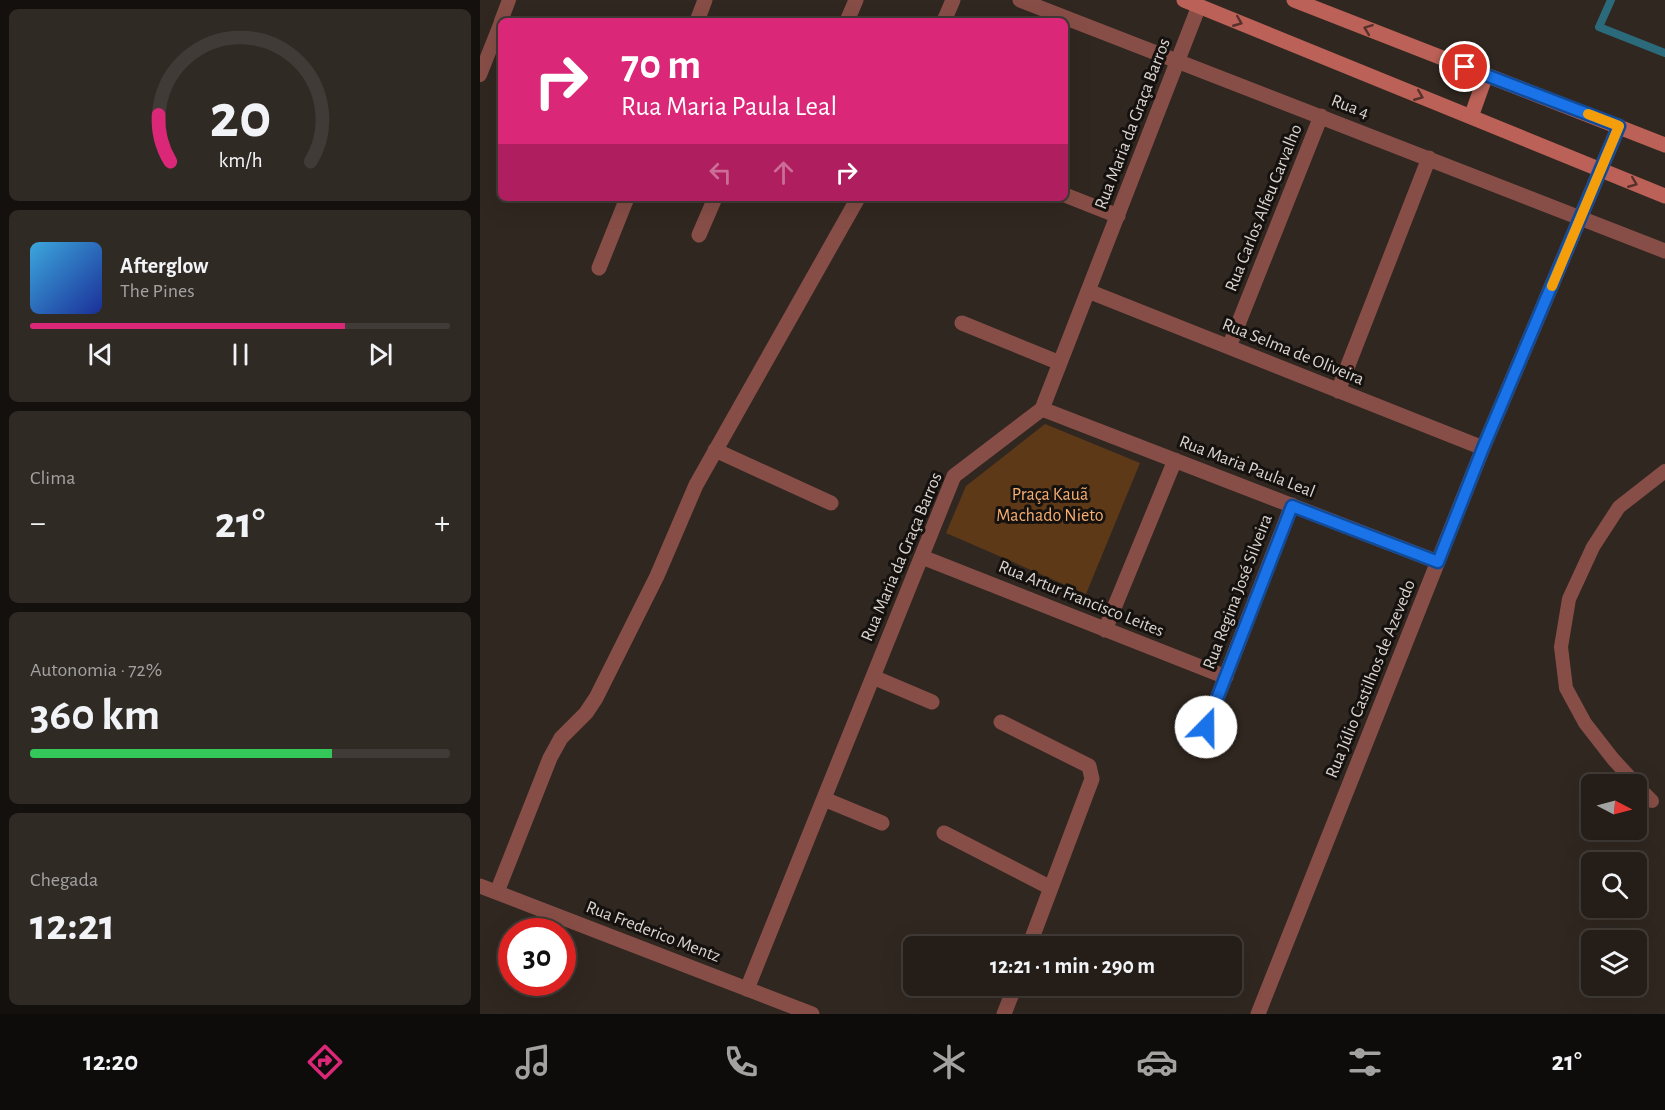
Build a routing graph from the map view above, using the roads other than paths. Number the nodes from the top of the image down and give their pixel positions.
1 (510, 0) edge
2 (705, 0) edge
3 (856, 0) edge
4 (953, 0) edge
5 (1020, 0) edge
6 (1184, 0) edge
7 (1294, 0) edge
8 (1199, 6) junction
9 (502, 18) edge
10 (697, 18) edge
11 (848, 18) edge
12 (945, 18) edge
13 (1067, 18) edge
14 (1068, 18) edge
15 (498, 29) edge
16 (1179, 61) junction
17 (480, 75) edge
18 (1486, 75) junction
19 (1321, 116) junction
20 (1471, 117) junction
21 (1619, 126) junction
22 (1665, 145) edge
23 (1429, 158) junction
24 (1601, 170) junction
25 (1068, 196) edge
26 (1665, 196) edge
27 (626, 201) edge
28 (714, 201) edge
29 (856, 201) edge
30 (1118, 216) junction
31 (1581, 218) junction
32 (699, 235) dead end
33 (1665, 251) edge
34 (599, 268) dead end
35 (1088, 291) junction
36 (962, 323) dead end
37 (1229, 347) junction
38 (1060, 363) junction
39 (1338, 391) junction
40 (1042, 409) junction
41 (1483, 448) junction
42 (715, 450) junction
43 (1175, 460) junction
44 (1665, 471) edge
45 (831, 502) dead end
46 (1292, 506) junction
47 (922, 557) junction
48 (1438, 562) junction
49 (1105, 630) junction
50 (873, 677) junction
51 (1226, 677) junction
52 (933, 702) dead end
53 (1001, 722) dead end
54 (1206, 727) dead end
55 (1626, 774) edge
56 (1647, 796) edge
57 (824, 799) junction
58 (1652, 801) dead end
59 (882, 823) dead end
60 (944, 833) dead end
61 (480, 886) edge
62 (1051, 888) junction
63 (497, 892) junction
64 (1033, 936) edge
65 (747, 988) junction
66 (1011, 996) edge
67 (812, 1014) edge
68 (1004, 1014) edge
69 (1258, 1014) edge

1 - 9 lane
2 - 10 street
3 - 11 street
4 - 12 street
5 - 13 street, Rua 4
6 - 8 main road
18 -> 7 main road
8 - 16 street, Rua Maria da Graça Barros
8 -> 20 main road
14 - 16 street, Rua 4
15 - 17 lane
16 - 19 street, Rua 4
16 - 30 street, Rua Maria da Graça Barros
18 - 20 main road
18 - 21 main road
19 - 23 street, Rua 4
19 - 37 street, Rua Carlos Alfeu Carvalho
20 - 24 main road
21 - 22 main road
21 - 24 street, Rua Júlio Castilhos de Azevedo
23 - 31 street, Rua 4
23 - 39 street
24 -> 26 main road
24 - 31 street, Rua Júlio Castilhos de Azevedo
25 - 30 street
27 - 34 street
28 - 32 street
29 - 42 street
30 - 35 street, Rua Maria da Graça Barros
31 - 33 street, Rua 4
31 - 41 street, Rua Júlio Castilhos de Azevedo
35 - 37 street, Rua Selma de Oliveira
35 - 38 street, Rua Maria da Graça Barros
36 - 38 street
37 - 39 street, Rua Selma de Oliveira
38 - 40 street, Rua Maria da Graça Barros
39 - 41 street, Rua Selma de Oliveira
40 - 43 street, Rua Maria Paula Leal
40 - 47 street, Rua Maria da Graça Barros
41 - 48 street, Rua Júlio Castilhos de Azevedo
42 - 45 street
42 - 63 street
43 - 46 street, Rua Maria Paula Leal
43 - 49 street
44 - 55 lane
46 - 48 street, Rua Maria Paula Leal
46 - 51 street, Rua Regina José Silveira
47 - 49 street, Rua Artur Francisco Leites
47 - 50 street, Rua Maria da Graça Barros
48 - 69 street, Rua Júlio Castilhos de Azevedo
49 - 51 street, Rua Artur Francisco Leites
50 - 52 street
50 - 57 street, Rua Maria da Graça Barros
51 - 54 street, Rua Regina José Silveira
53 - 62 street
56 - 58 lane
57 - 59 street
57 - 65 street, Rua Maria da Graça Barros
60 - 62 street
61 - 63 street, Rua Frederico Mentz
62 - 64 street
63 - 65 street, Rua Frederico Mentz
65 - 67 street, Rua Frederico Mentz
66 - 68 street

